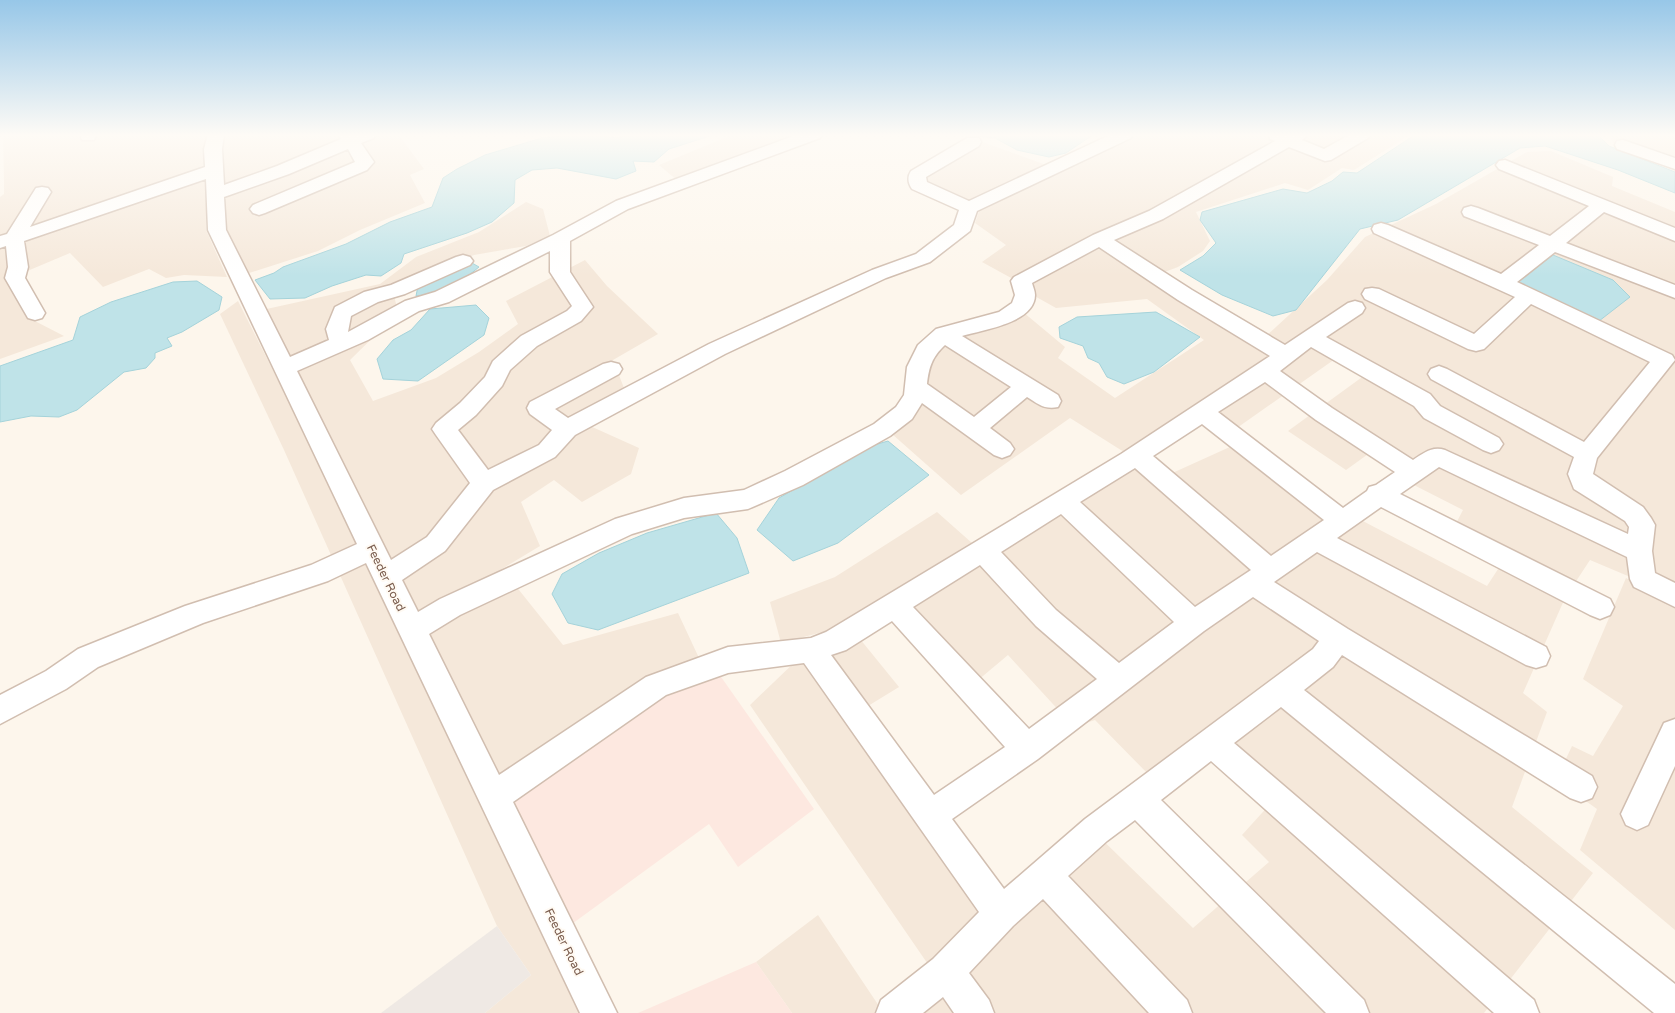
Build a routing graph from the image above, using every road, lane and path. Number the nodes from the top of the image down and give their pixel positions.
1 (219, 181) edge
2 (326, 181) edge
3 (686, 181) edge
4 (918, 181) edge
5 (1025, 181) edge
6 (1212, 181) edge
7 (1544, 181) edge
8 (215, 182) junction
9 (42, 192) dead end
10 (1602, 205) junction
11 (969, 208) junction
12 (260, 209) dead end
13 (1472, 212) dead end
14 (1381, 229) dead end
15 (1675, 235) edge
16 (560, 239) junction
17 (1100, 239) junction
18 (7, 240) edge
19 (1553, 243) junction
20 (463, 261) dead end
21 (1503, 283) junction
22 (1675, 292) edge
23 (1372, 294) dead end
24 (1529, 295) junction
25 (1354, 308) dead end
26 (35, 313) dead end
27 (943, 334) junction
28 (1311, 338) junction
29 (340, 344) junction
30 (1275, 363) junction
31 (283, 368) junction
32 (611, 369) dead end
33 (1439, 374) dead end
34 (1026, 386) junction
35 (916, 387) junction
36 (1050, 401) dead end
37 (1202, 412) junction
38 (567, 429) junction
39 (974, 429) junction
40 (1491, 444) dead end
41 (1002, 449) dead end
42 (1587, 454) junction
43 (1136, 455) junction
44 (1413, 472) junction
45 (484, 483) junction
46 (1378, 494) junction
47 (1064, 501) junction
48 (1342, 521) junction
49 (1316, 539) junction
50 (372, 549) junction
51 (983, 551) junction
52 (1639, 551) junction
53 (1261, 576) junction
54 (386, 577) junction
55 (1675, 596) edge
56 (895, 606) junction
57 (1600, 607) dead end
58 (1194, 623) junction
59 (411, 631) junction
60 (1338, 638) junction
61 (810, 650) junction
62 (1536, 656) dead end
63 (1118, 680) junction
64 (1282, 690) junction
65 (0, 710) edge
66 (1675, 733) edge
67 (1212, 743) junction
68 (1027, 749) junction
69 (1581, 786) dead end
70 (493, 797) junction
71 (1137, 800) junction
72 (1637, 814) dead end
73 (930, 816) junction
74 (1045, 876) junction
75 (1001, 914) junction
76 (946, 972) junction
77 (1675, 1007) edge
78 (599, 1013) edge
79 (894, 1013) edge
80 (976, 1013) edge
81 (1174, 1013) edge
82 (1350, 1013) edge
83 (1521, 1013) edge

1 - 8 street
2 - 12 street
3 - 16 street
4 - 11 street
5 - 11 street
6 - 17 street
7 - 10 street
8 - 18 street
8 - 31 street, Feeder Road
9 - 18 street
10 - 15 street
10 - 19 street
11 - 38 street
13 - 19 street
14 - 21 street
16 - 29 street
16 - 45 street
17 - 27 street
17 - 30 street
18 - 26 street
19 - 21 street
19 - 22 street
20 - 29 street
21 - 24 street
23 - 24 street
24 - 42 street
25 - 28 street
27 - 34 street
27 - 35 street
28 - 30 street
28 - 40 street
29 - 31 street
30 - 37 street
30 - 44 street
31 - 50 street, Feeder Road
32 - 38 street
33 - 42 street
34 - 36 street
34 - 39 street
35 - 39 street
35 - 59 street
37 - 43 street
37 - 48 street
38 - 45 street
39 - 41 street
42 - 52 street
43 - 47 street
43 - 53 street
44 - 46 street
44 - 52 street
45 - 54 street
46 - 48 street
46 - 57 street
47 - 51 street
47 - 58 street
48 - 49 street
49 - 53 street
49 - 62 street
50 - 54 street, Feeder Road
50 - 65 street
51 - 56 street
51 - 63 street
52 - 55 street
53 - 58 street
53 - 60 street
54 - 59 street, Feeder Road
56 - 61 street
56 - 68 street
58 - 63 street
59 - 70 street, Feeder Road
60 - 64 street
60 - 69 street
61 - 70 street
61 - 73 street
63 - 68 street
64 - 67 street
64 - 77 street
66 - 72 street
67 - 71 street
67 - 83 street
68 - 73 street
70 - 78 street, Feeder Road
71 - 74 street
71 - 82 street
73 - 75 street
74 - 75 street
74 - 81 street
75 - 76 street
76 - 79 street
76 - 80 street

